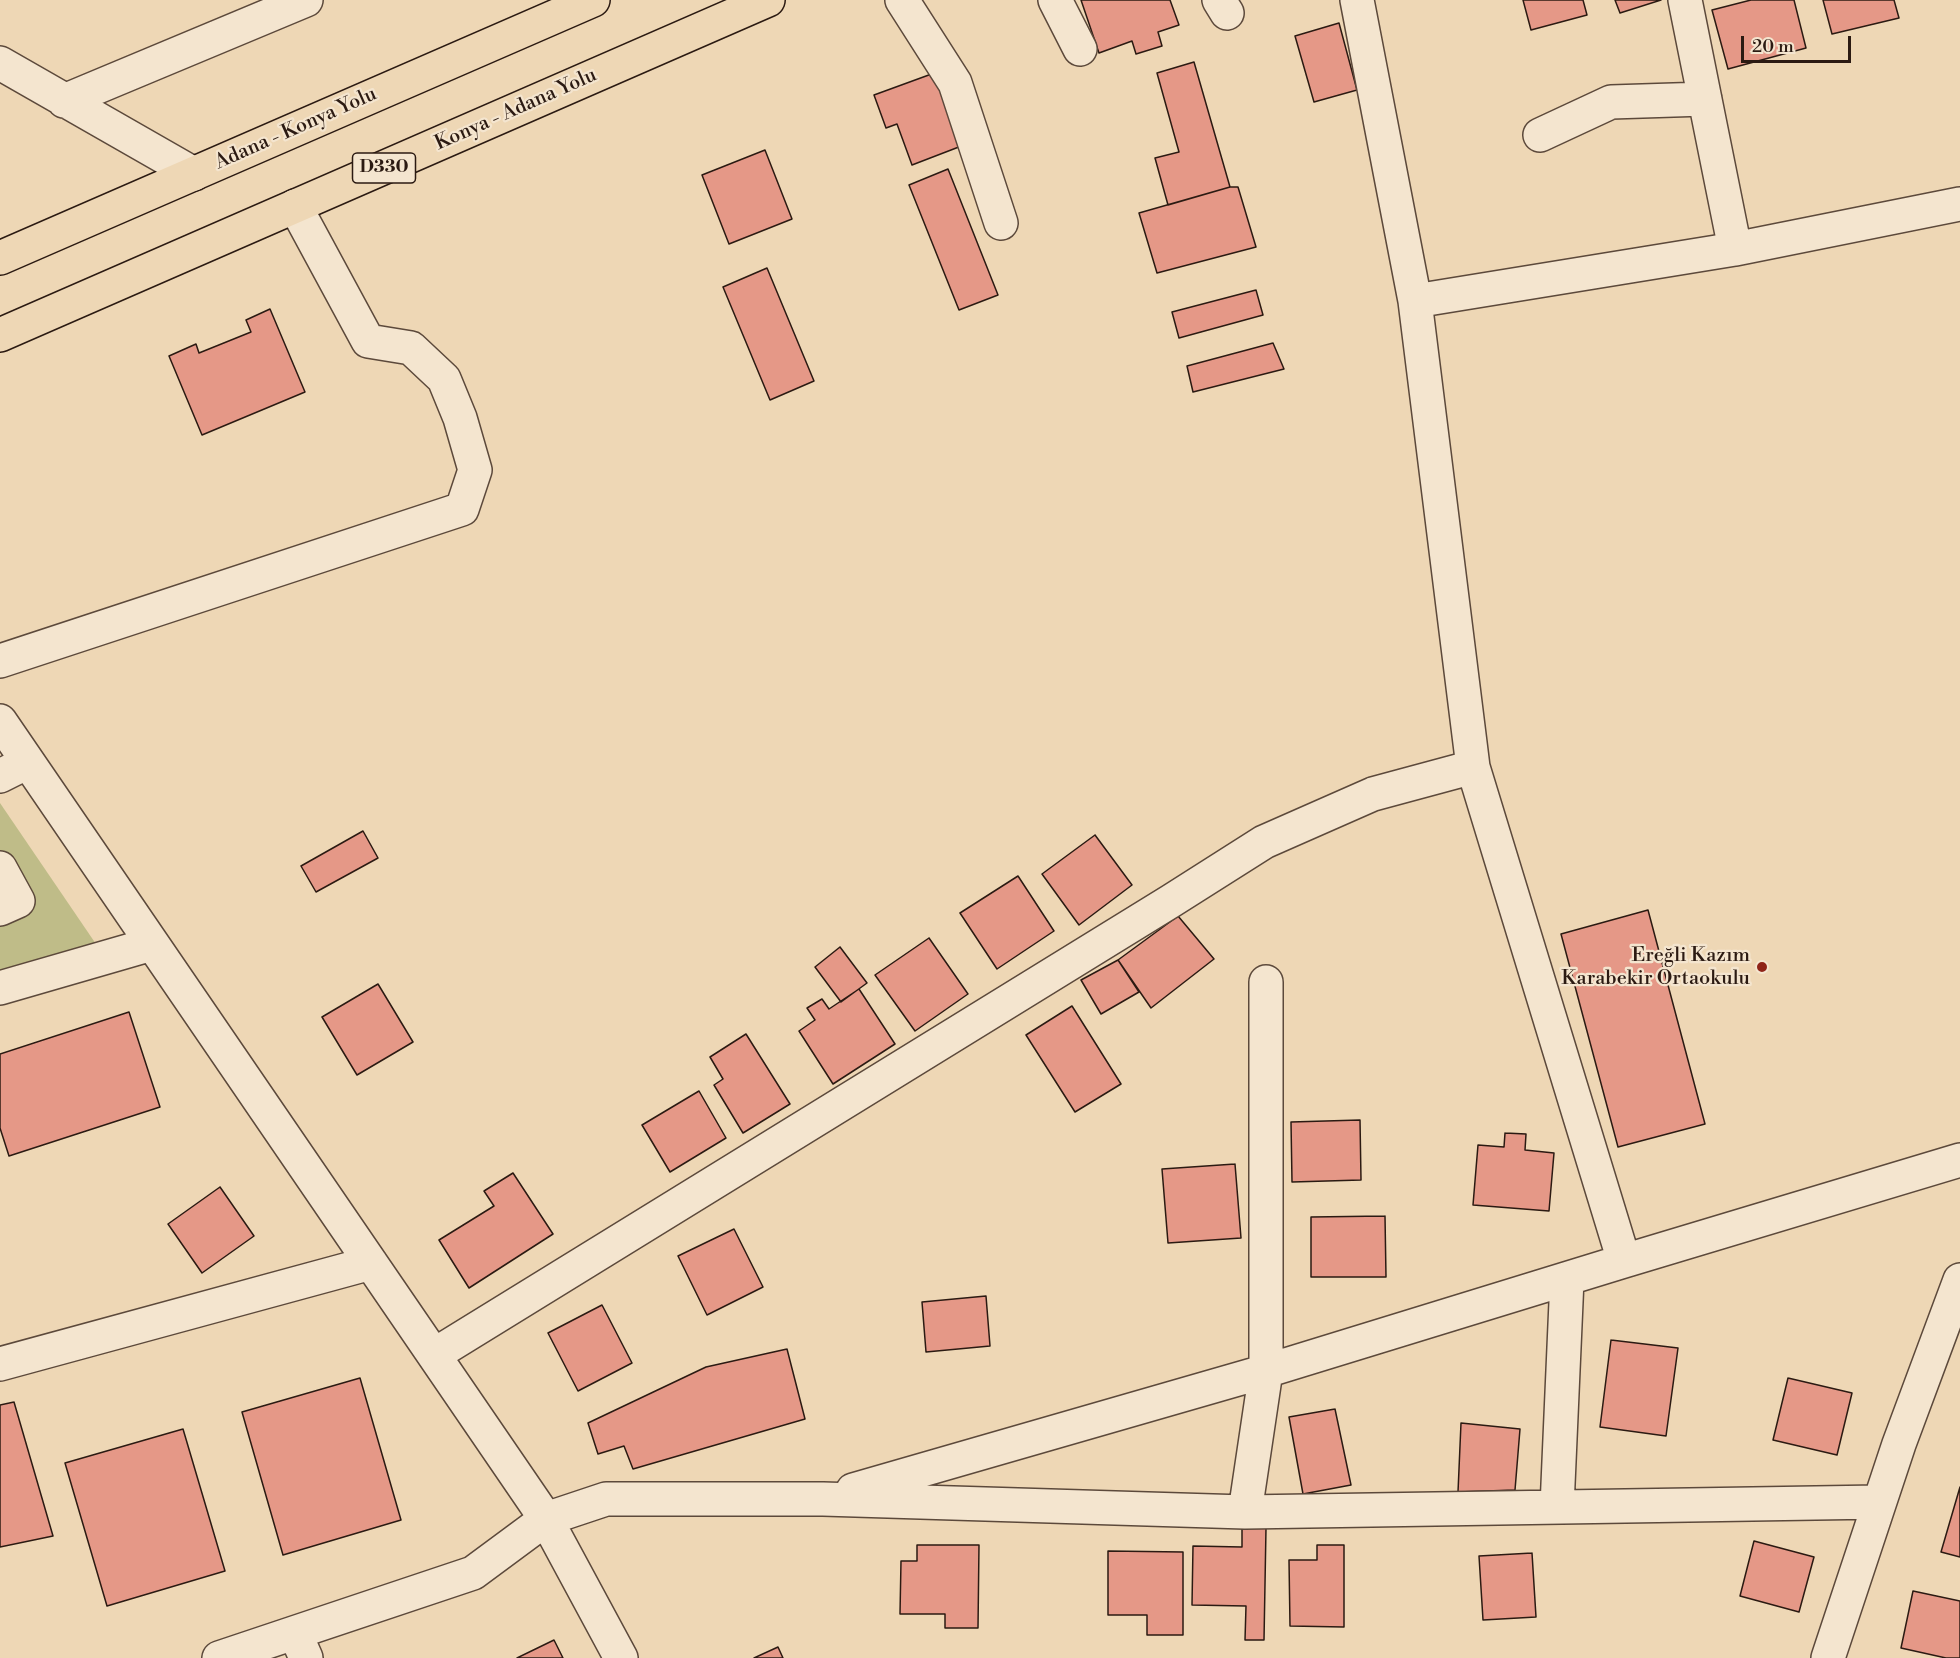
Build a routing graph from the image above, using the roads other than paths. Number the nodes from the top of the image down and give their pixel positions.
1 (306, 0) edge
2 (593, 0) edge
3 (768, 0) edge
4 (903, 0) edge
5 (1055, 0) edge
6 (1357, 0) edge
7 (1685, 0) edge
8 (1080, 49) dead end
9 (0, 63) edge
10 (1705, 99) junction
11 (64, 101) junction
12 (1540, 135) dead end
13 (194, 174) junction
14 (1960, 204) edge
15 (295, 206) junction
16 (1001, 223) dead end
17 (1735, 249) junction
18 (0, 258) edge
19 (1415, 301) junction
20 (0, 335) edge
21 (0, 661) edge
22 (0, 721) edge
23 (1473, 767) junction
24 (14, 769) edge
25 (0, 868) edge
26 (0, 909) edge
27 (152, 944) junction
28 (1266, 981) dead end
29 (0, 988) edge
30 (1960, 1160) edge
31 (1624, 1261) junction
32 (371, 1263) junction
33 (1567, 1279) junction
34 (1960, 1280) edge
35 (434, 1354) junction
36 (0, 1364) edge
37 (1266, 1371) junction
38 (823, 1499) junction
39 (1879, 1502) junction
40 (1557, 1507) junction
41 (1245, 1512) junction
42 (546, 1519) junction
43 (301, 1645) edge
44 (219, 1658) edge
45 (621, 1658) edge
46 (1828, 1658) edge

1 - 11 street
2 - 13 highway, Adana - Konya Yolu
3 - 15 highway, Konya - Adana Yolu / D330
4 - 16 street
5 - 8 street
6 - 19 street
7 - 10 street
9 - 11 street
10 - 12 street
10 - 17 street
11 - 13 street
13 - 18 highway, Adana - Konya Yolu
14 - 17 street
15 - 20 highway, Konya - Adana Yolu / D330
15 - 21 street
17 - 19 street
19 - 23 street
22 - 24 street
23 - 31 street
23 - 35 street
24 - 27 street
25 - 26 street
27 - 29 street
27 - 32 street
28 - 37 street
30 - 31 street
31 - 33 street
32 - 35 street
32 - 36 street
33 - 37 street
33 - 40 street
34 - 39 street
35 - 42 street
37 - 38 street
37 - 41 street
38 - 41 street
38 - 42 street
39 - 40 street
39 - 46 street
40 - 41 street
42 - 43 street
42 - 45 street
43 - 44 street

